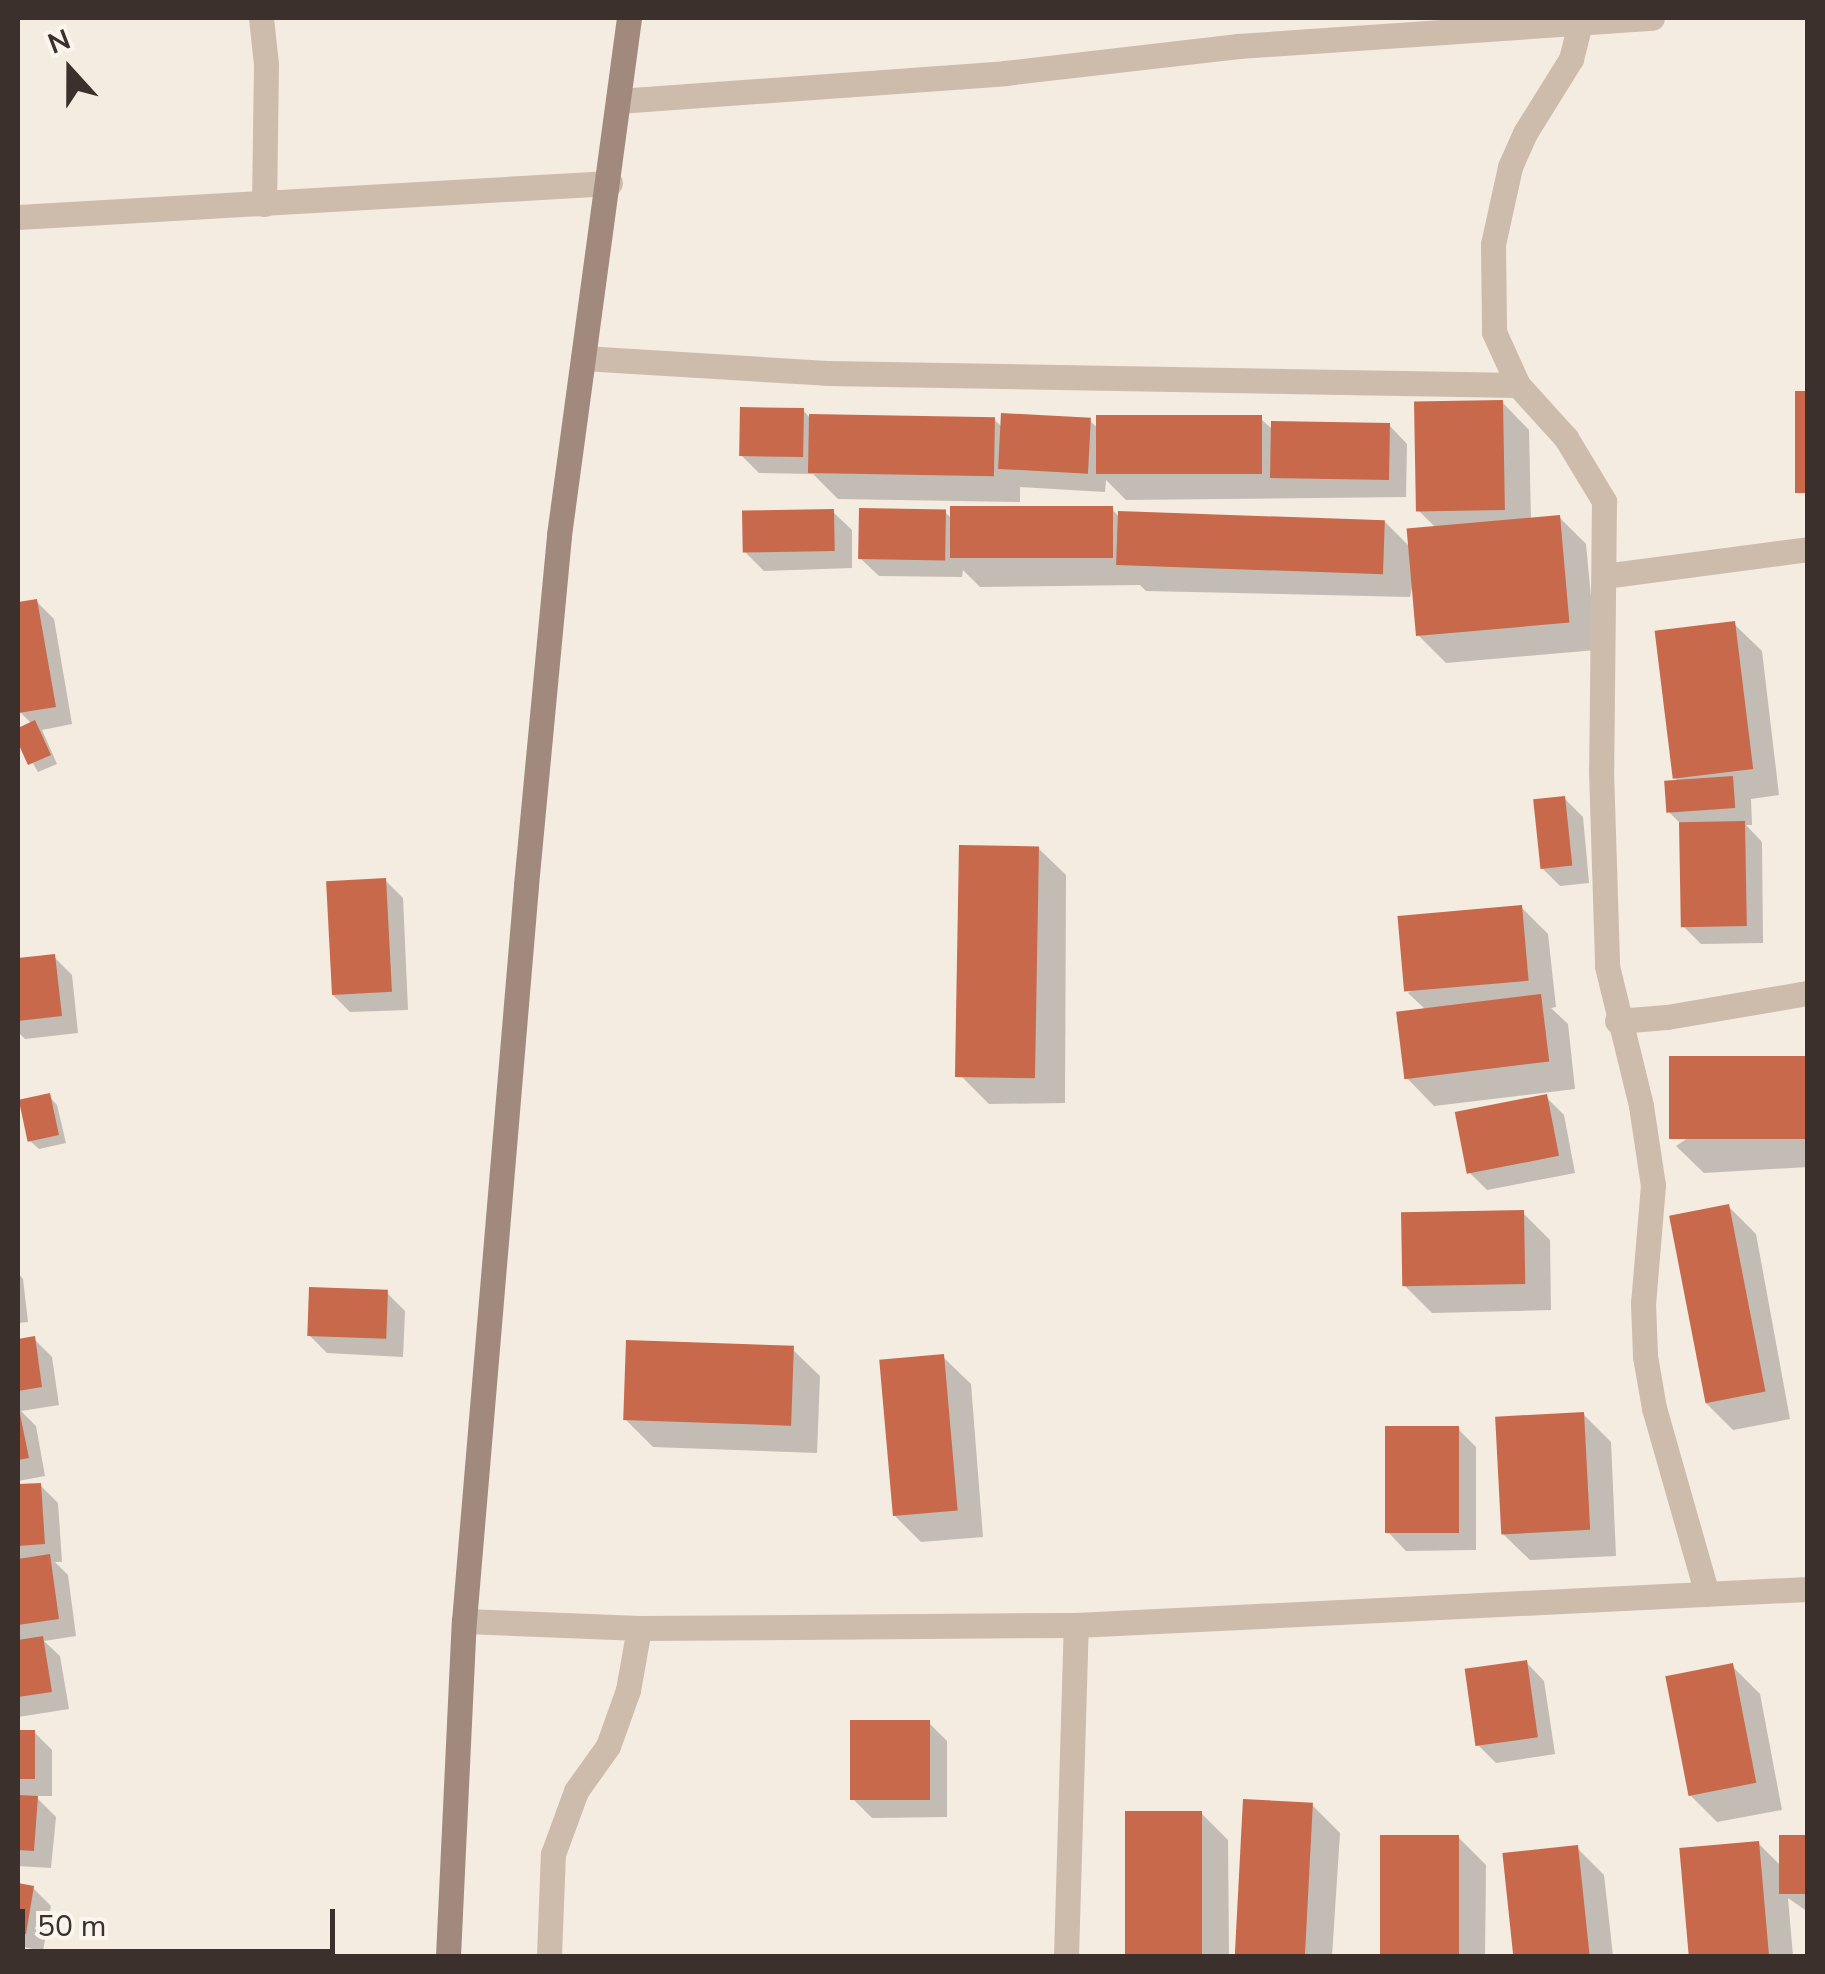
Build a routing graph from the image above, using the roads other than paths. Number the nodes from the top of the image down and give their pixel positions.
1 (261, 18) edge
2 (630, 18) edge
3 (1652, 18) edge
4 (1580, 23) junction
5 (618, 101) junction
6 (610, 183) junction
7 (264, 204) junction
8 (18, 217) edge
9 (583, 358) junction
10 (1518, 385) junction
11 (1808, 550) edge
12 (1604, 576) junction
13 (1808, 992) edge
14 (1617, 1021) junction
15 (1808, 1589) edge
16 (1707, 1594) junction
17 (464, 1622) junction
18 (1076, 1625) junction
19 (639, 1628) junction
20 (448, 1956) edge
21 (549, 1956) edge
22 (1066, 1956) edge

1 - 7 street
2 - 5 street
3 - 4 street
4 - 5 street
4 - 10 street
5 - 6 street
6 - 7 street
6 - 9 street
7 - 8 street
9 - 10 street
9 - 17 street
10 - 12 street
11 - 12 street
12 - 14 street
13 - 14 street
14 - 16 street
15 - 16 street
16 - 18 street
17 - 19 street
17 - 20 street
18 - 19 street
18 - 22 street
19 - 21 street

